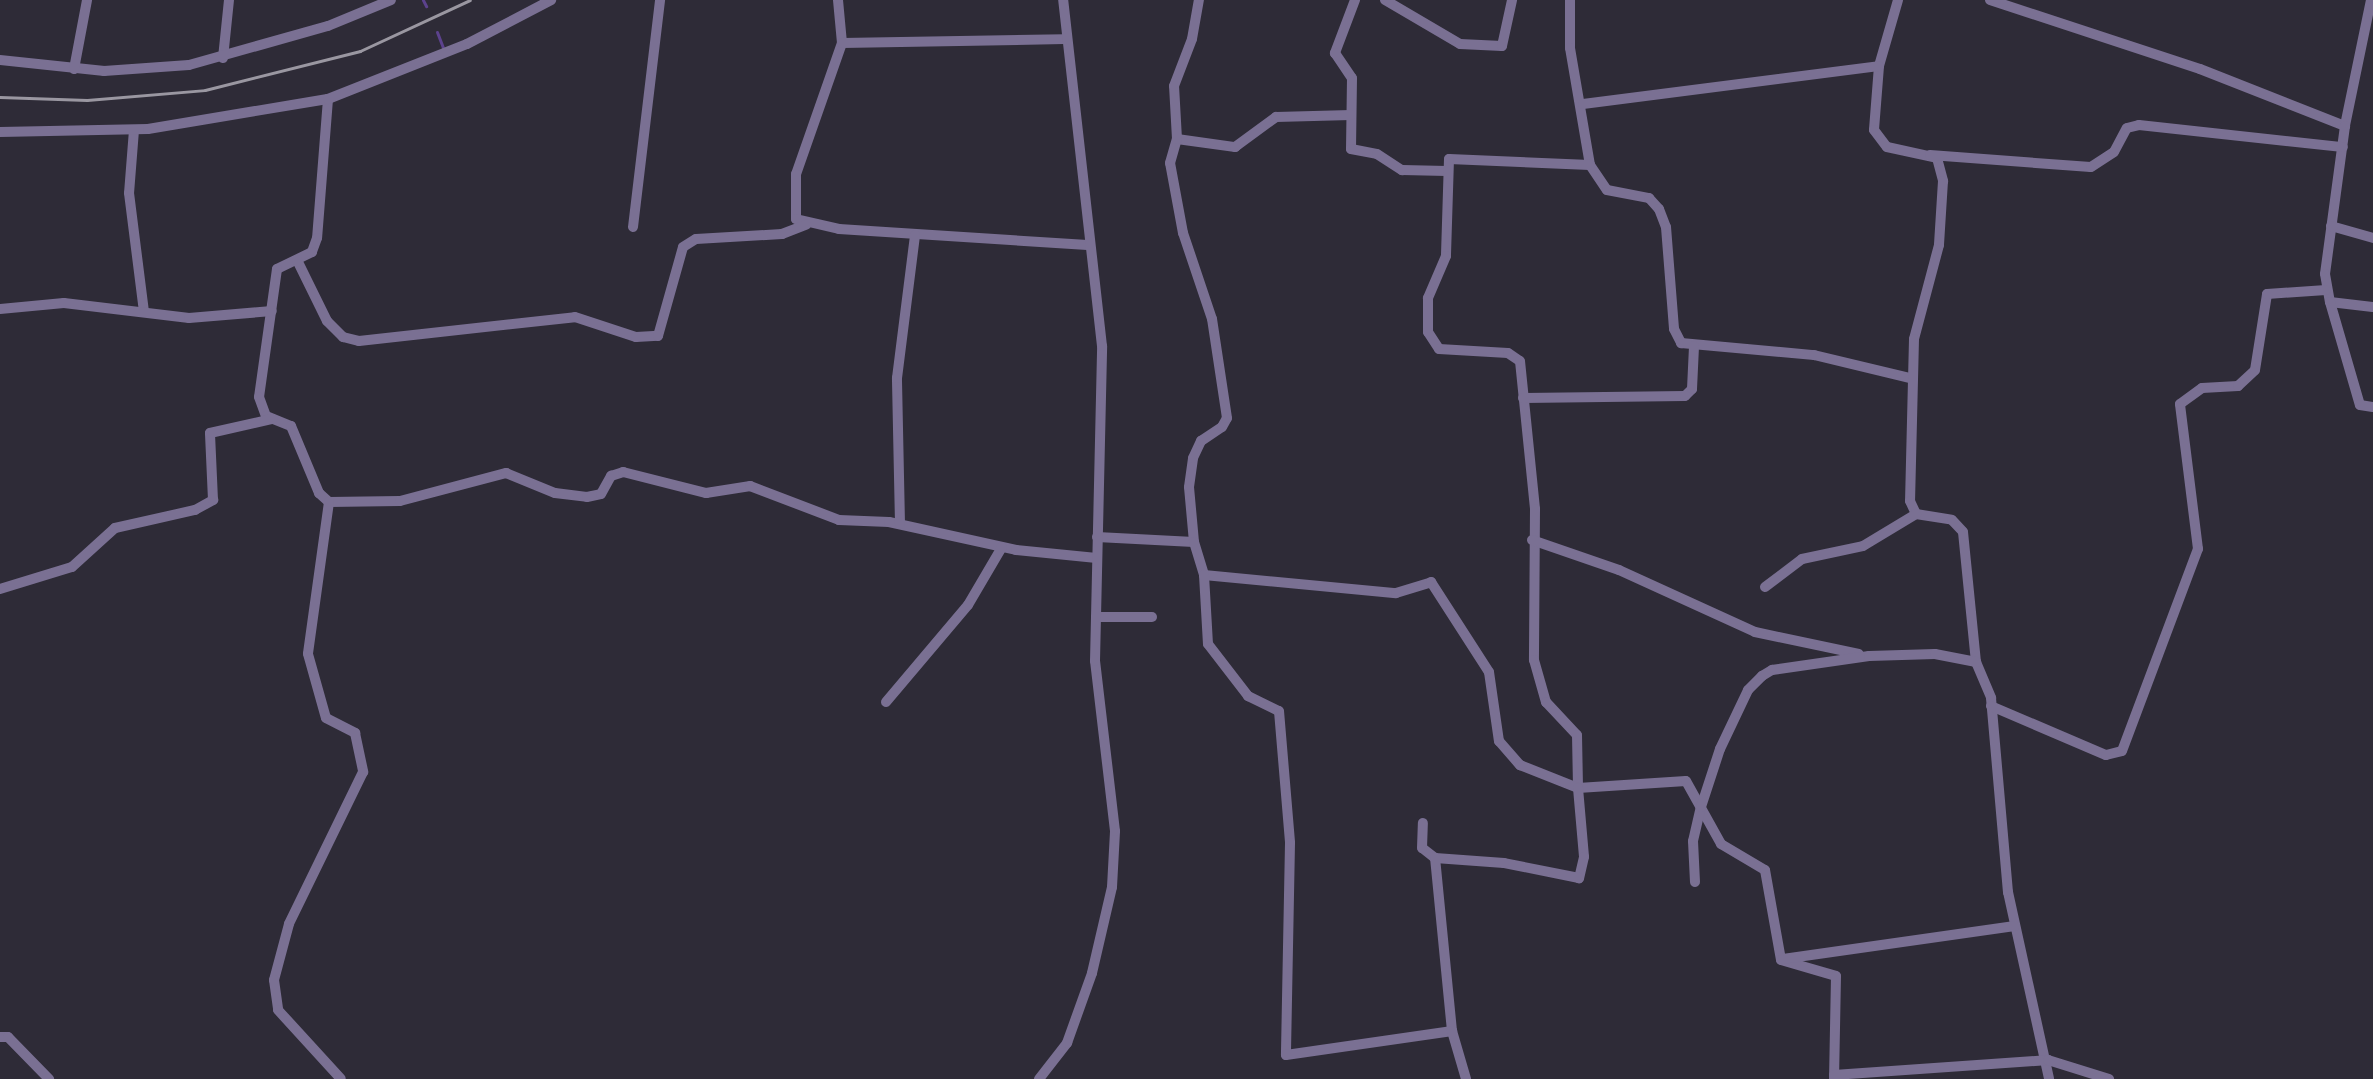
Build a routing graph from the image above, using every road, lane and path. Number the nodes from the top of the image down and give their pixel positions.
1 (87, 0) edge
2 (229, 0) edge
3 (391, 0) edge
4 (551, 0) edge
5 (660, 0) edge
6 (838, 0) edge
7 (1063, 0) edge
8 (1199, 0) edge
9 (1355, 0) edge
10 (1385, 0) edge
11 (1512, 0) edge
12 (1570, 0) edge
13 (1898, 0) edge
14 (1990, 0) edge
15 (2371, 0) edge
16 (1064, 39) junction
17 (842, 43) junction
18 (223, 58) junction
19 (0, 60) edge
20 (1879, 66) junction
21 (74, 69) junction
22 (328, 99) junction
23 (1583, 104) junction
24 (1351, 115) junction
25 (2345, 126) junction
26 (134, 130) junction
27 (0, 132) edge
28 (1177, 139) junction
29 (2343, 147) junction
30 (1929, 155) junction
31 (1590, 165) junction
32 (1447, 171) junction
33 (806, 225) junction
34 (2331, 226) junction
35 (633, 227) dead end
36 (915, 235) junction
37 (2373, 238) edge
38 (1087, 245) junction
39 (297, 260) junction
40 (2326, 290) junction
41 (2330, 302) junction
42 (2373, 307) edge
43 (0, 309) edge
44 (272, 311) junction
45 (144, 312) junction
46 (1694, 346) junction
47 (1910, 378) junction
48 (1523, 398) junction
49 (2373, 407) edge
50 (272, 419) junction
51 (329, 502) junction
52 (1916, 514) junction
53 (900, 524) junction
54 (1097, 537) junction
55 (1532, 540) junction
56 (1194, 542) junction
57 (1002, 547) junction
58 (1097, 558) junction
59 (1204, 575) junction
60 (1765, 587) dead end
61 (0, 589) edge
62 (1096, 617) junction
63 (1152, 617) dead end
64 (1869, 656) junction
65 (1976, 662) junction
66 (886, 702) dead end
67 (1991, 706) junction
68 (1578, 788) junction
69 (1701, 807) junction
70 (1423, 823) dead end
71 (1435, 858) junction
72 (1695, 882) dead end
73 (2015, 926) junction
74 (1781, 960) junction
75 (1452, 1031) junction
76 (0, 1037) edge
77 (2048, 1060) junction
78 (1834, 1077) edge
79 (49, 1079) edge
80 (341, 1079) edge
81 (1039, 1079) edge
82 (1466, 1079) edge
83 (2049, 1079) edge
84 (2109, 1079) edge

1 - 21 street
2 - 18 street
3 - 18 street
4 - 22 street
5 - 35 street
6 - 17 street
7 - 16 street
8 - 28 street
9 - 24 street
10 - 11 street
12 - 23 street
13 - 20 street
14 - 25 street
15 - 25 street
16 - 17 street
16 - 38 street
17 - 33 street
18 - 21 street
19 - 21 street
20 - 23 street
20 - 30 street
22 - 26 street
22 - 39 street
23 - 31 street
24 - 28 street
24 - 32 street
25 - 29 street
26 - 27 street
26 - 45 street
28 - 56 street
29 - 30 street
29 - 34 street
30 - 47 street
31 - 32 street
31 - 46 street
32 - 48 street
33 - 36 street
33 - 39 street
34 - 37 street
34 - 40 street
36 - 38 street
36 - 53 street
38 - 54 street
39 - 44 street
40 - 41 street
40 - 67 street
41 - 42 street
41 - 49 street
43 - 45 street
44 - 45 street
44 - 50 street
46 - 47 street
46 - 48 street
47 - 52 street
48 - 55 street
50 - 51 street
50 - 61 street
51 - 53 street
51 - 80 street
52 - 60 street
52 - 65 street
53 - 57 street
54 - 56 street
54 - 58 street
55 - 64 street
55 - 68 street
56 - 59 street
57 - 58 street
57 - 66 street
58 - 62 street
59 - 68 street
59 - 75 street
62 - 63 street
62 - 81 street
64 - 65 street
64 - 69 street
65 - 67 street
67 - 73 street
68 - 69 street
68 - 71 street
69 - 72 street
69 - 74 street
70 - 71 street
71 - 75 street
73 - 74 street
73 - 77 street
74 - 78 street
75 - 82 street
76 - 79 street
77 - 78 street
77 - 83 street
77 - 84 street

